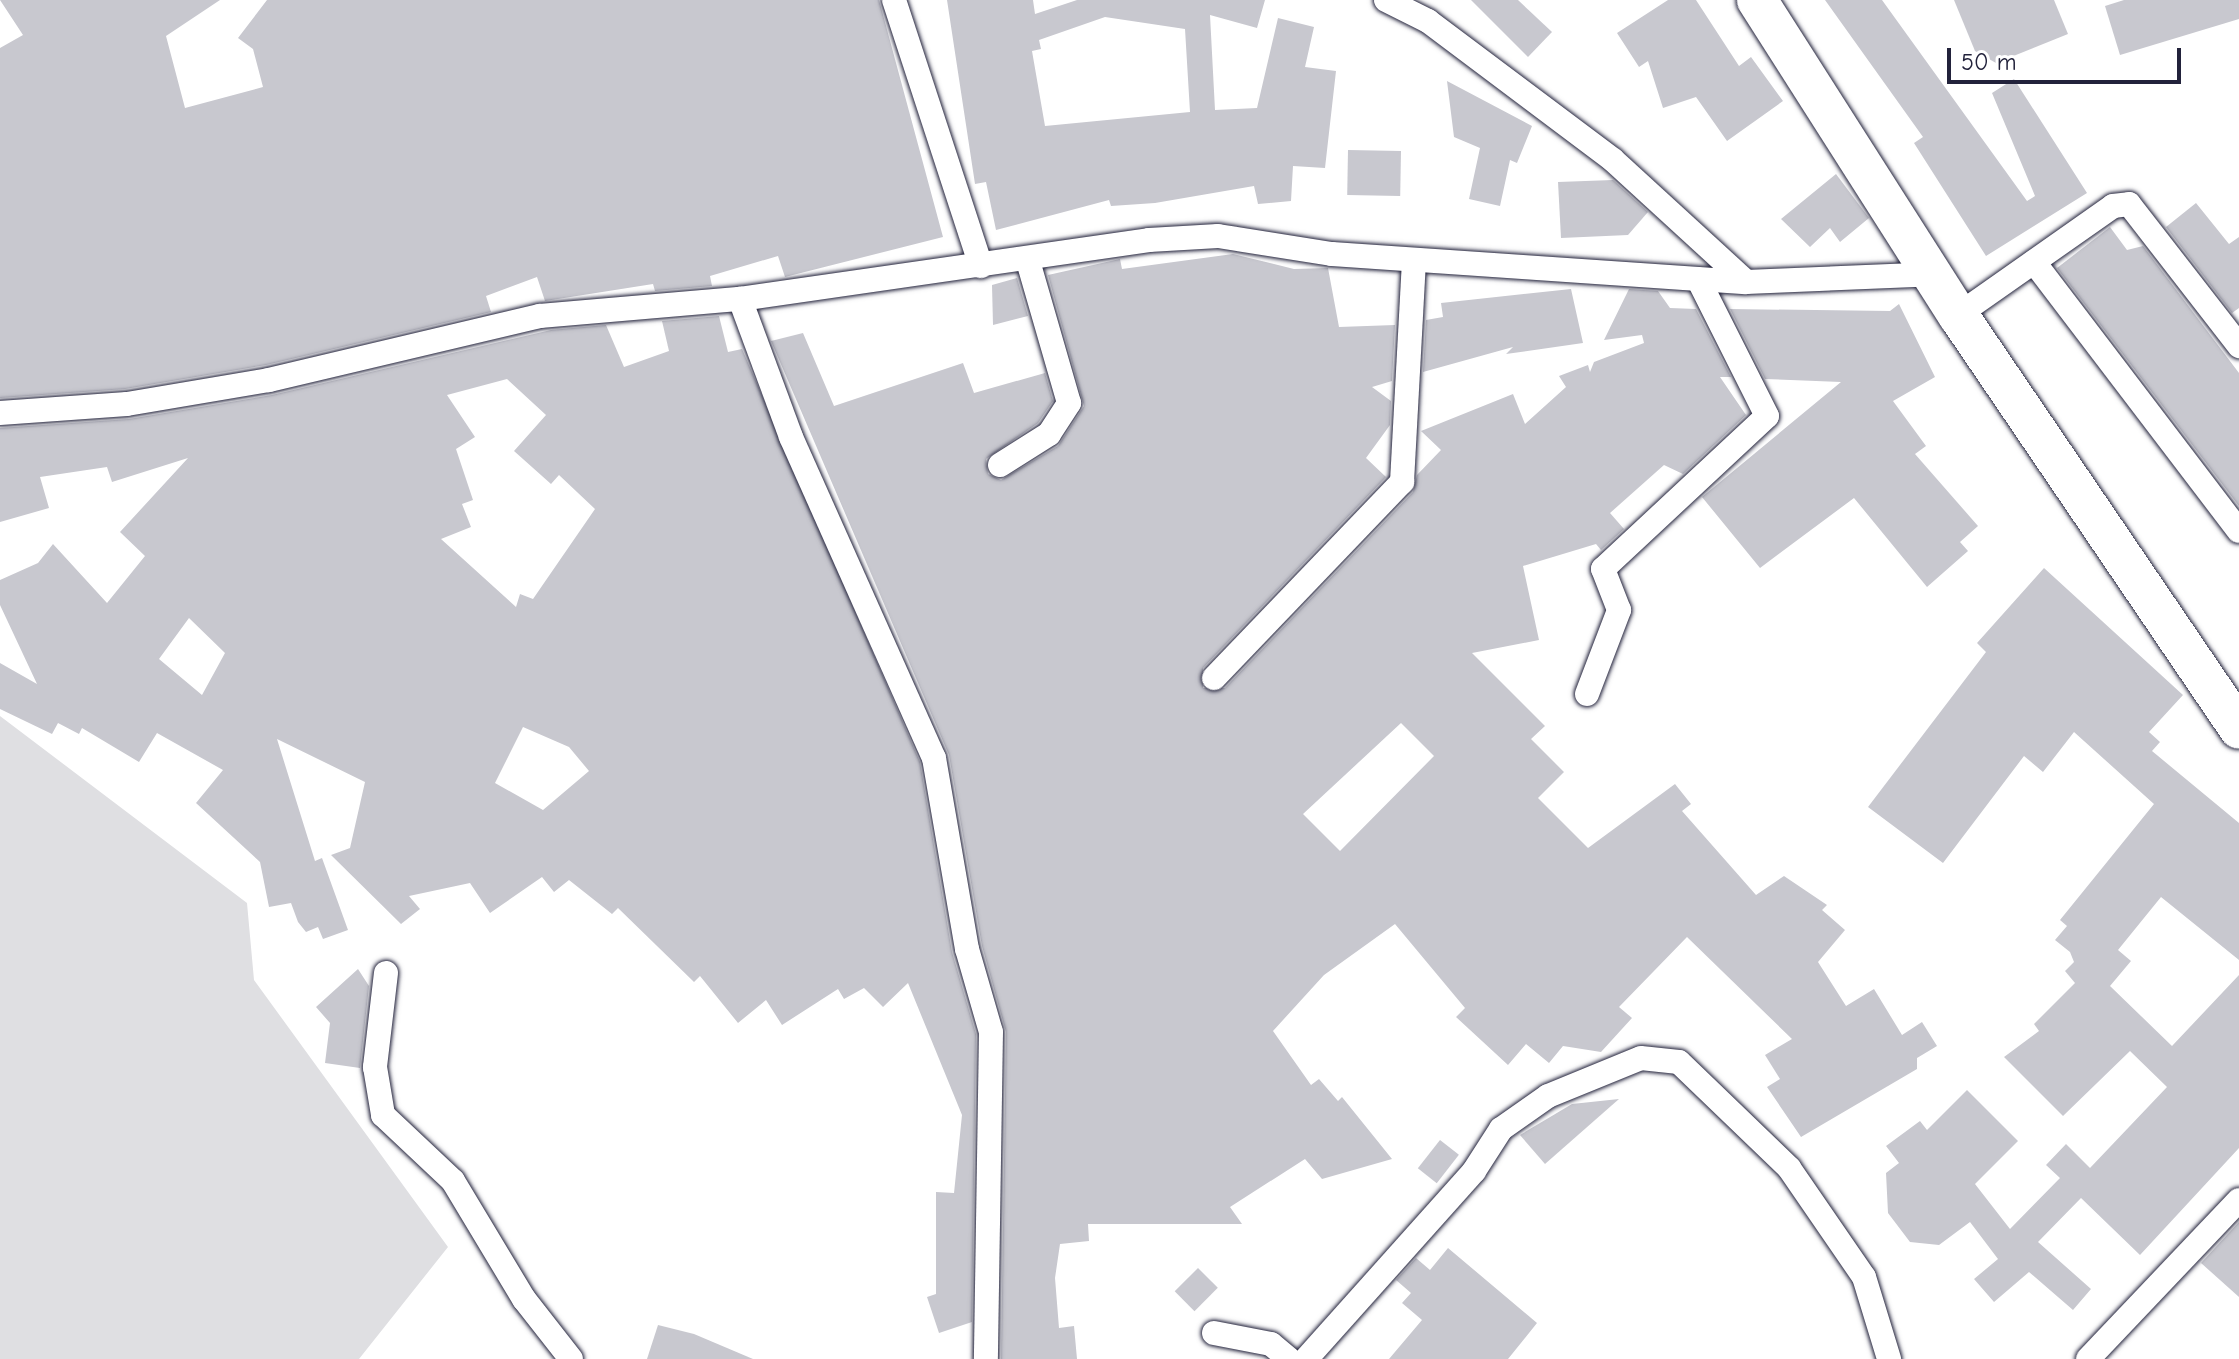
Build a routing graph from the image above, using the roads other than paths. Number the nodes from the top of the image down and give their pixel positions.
1 (894, 0) edge
2 (1386, 0) edge
3 (1757, 0) edge
4 (1414, 260) junction
5 (1028, 261) junction
6 (2034, 262) junction
7 (981, 266) junction
8 (1933, 274) junction
9 (1698, 279) junction
10 (1746, 282) junction
11 (740, 299) junction
12 (1958, 315) junction
13 (2239, 346) edge
14 (0, 413) edge
15 (1000, 465) dead end
16 (2239, 531) edge
17 (1214, 678) dead end
18 (1587, 694) dead end
19 (2239, 728) edge
20 (386, 973) dead end
21 (2239, 1200) edge
22 (1214, 1333) dead end
23 (571, 1359) edge
24 (986, 1359) edge
25 (1289, 1359) edge
26 (1306, 1359) edge
27 (1889, 1359) edge
28 (2088, 1359) edge

1 - 7 street
2 - 10 street
3 - 8 main road
4 - 5 street
4 - 9 street
4 - 17 street
5 - 7 street
5 - 15 street
6 - 12 street
6 - 13 street
6 - 16 street
7 - 11 street
8 - 10 street
8 - 12 main road
9 - 10 street
9 - 18 street
11 - 14 street
11 - 24 street
12 - 19 main road
20 - 23 street
21 - 28 street
22 - 25 street
26 - 27 street

